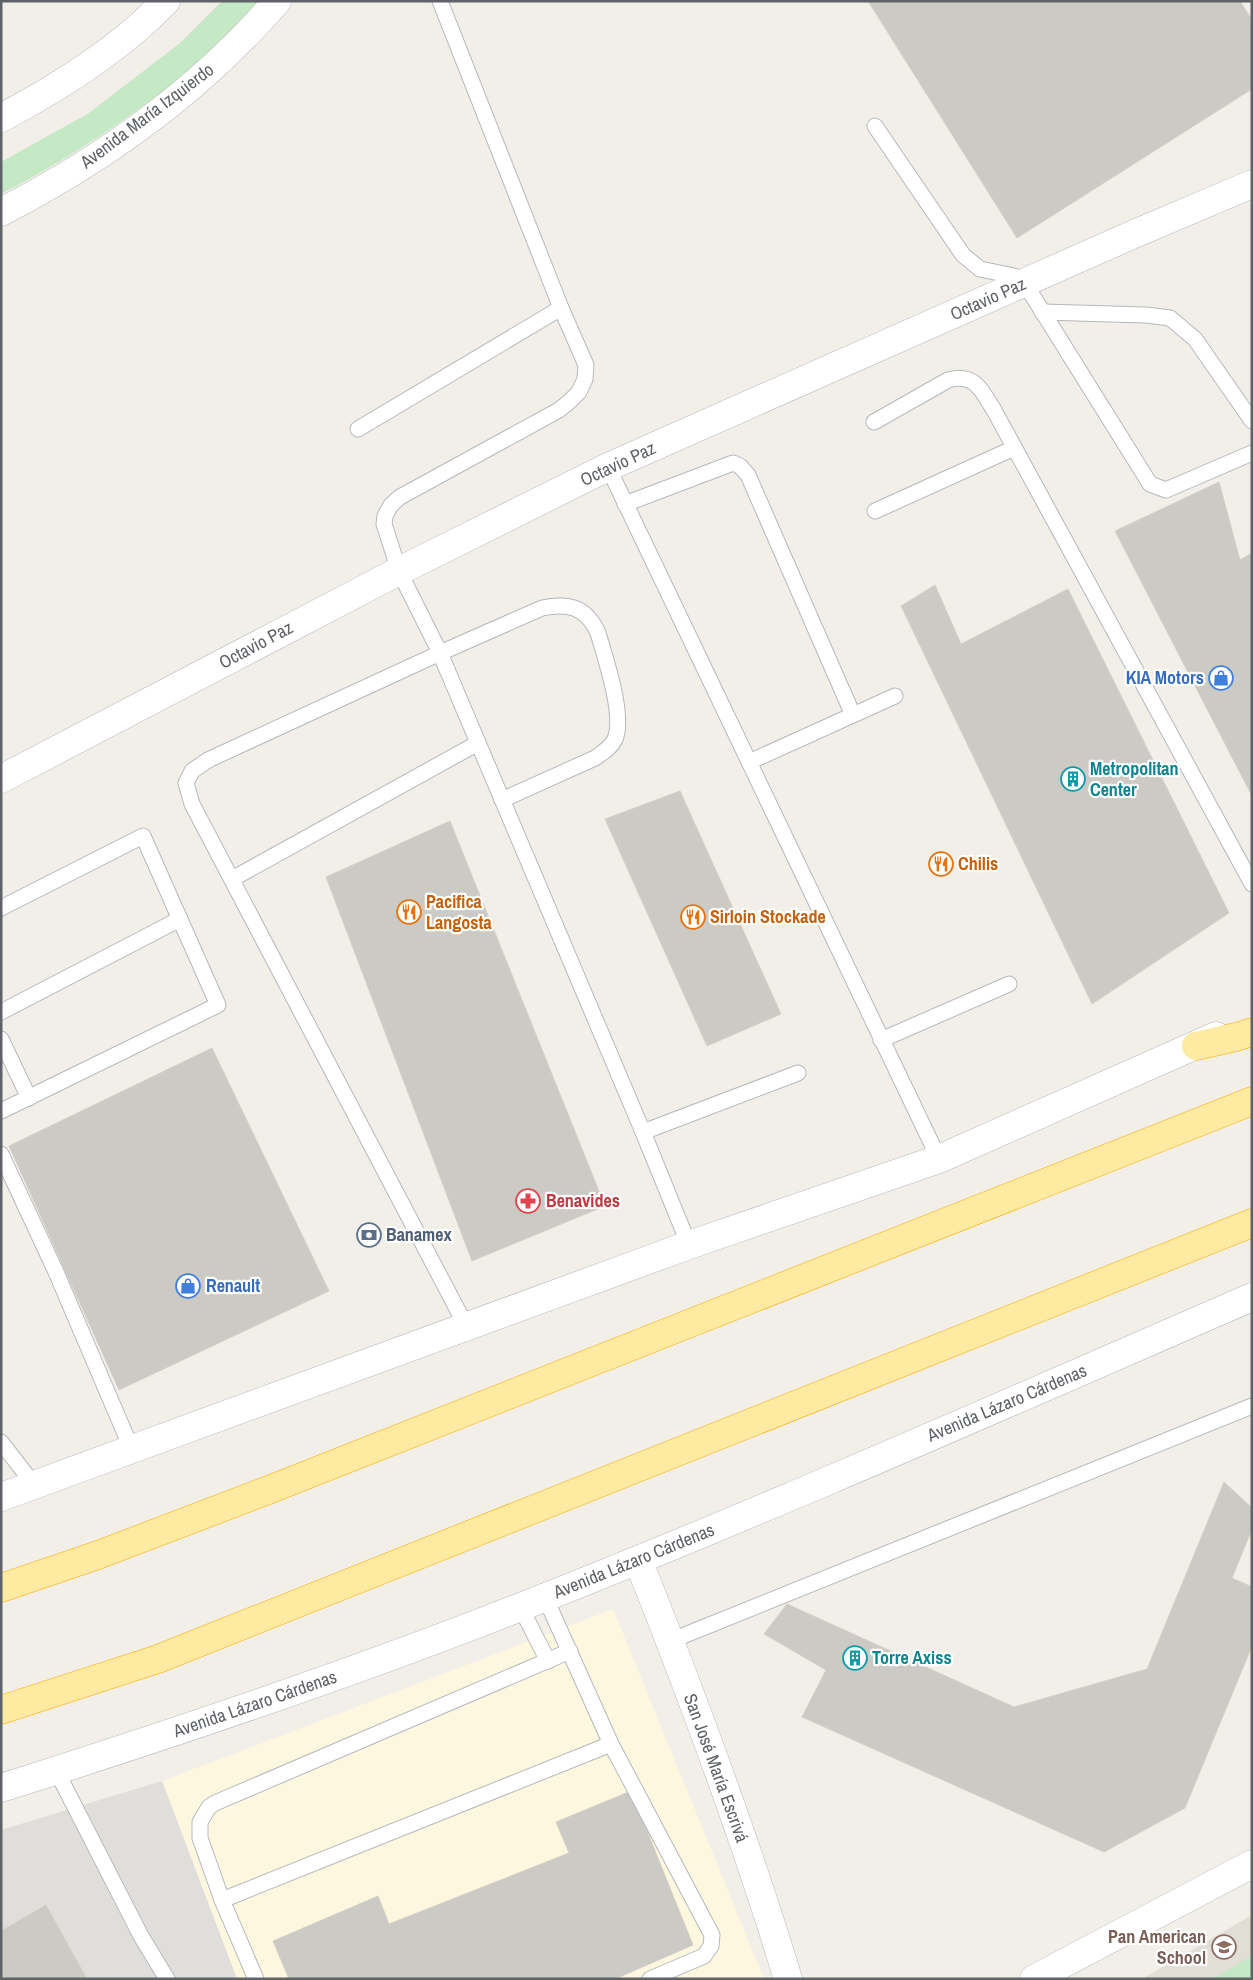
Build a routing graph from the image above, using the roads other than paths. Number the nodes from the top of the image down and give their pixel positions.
1 (166, 1) edge
2 (277, 1) edge
3 (440, 1) edge
4 (1, 118) edge
5 (875, 126) dead end
6 (1252, 184) edge
7 (1, 212) edge
8 (1024, 282) junction
9 (561, 308) junction
10 (1042, 312) junction
11 (1252, 421) edge
12 (874, 422) dead end
13 (358, 429) dead end
14 (1014, 448) junction
15 (1252, 453) edge
16 (608, 467) junction
17 (625, 504) junction
18 (875, 511) dead end
19 (399, 571) junction
20 (440, 653) junction
21 (895, 696) dead end
22 (853, 715) junction
23 (478, 743) junction
24 (749, 762) junction
25 (1, 779) edge
26 (502, 800) junction
27 (232, 879) junction
28 (1252, 884) edge
29 (1, 908) edge
30 (180, 920) junction
31 (1009, 984) dead end
32 (1, 1012) edge
33 (1252, 1019) edge
34 (1252, 1032) edge
35 (1, 1039) edge
36 (881, 1040) junction
37 (1196, 1046) junction
38 (798, 1073) dead end
39 (29, 1098) junction
40 (1252, 1101) edge
41 (1, 1111) edge
42 (643, 1132) junction
43 (1, 1154) edge
44 (939, 1159) junction
45 (1252, 1223) edge
46 (689, 1244) junction
47 (1252, 1297) edge
48 (466, 1326) junction
49 (1252, 1406) edge
50 (1, 1442) edge
51 (132, 1450) junction
52 (34, 1486) junction
53 (1, 1498) edge
54 (638, 1560) junction
55 (1, 1588) edge
56 (533, 1602) junction
57 (670, 1641) junction
58 (570, 1651) junction
59 (548, 1661) junction
60 (1, 1710) edge
61 (612, 1744) junction
62 (56, 1770) junction
63 (1, 1788) edge
64 (1252, 1864) edge
65 (222, 1900) junction
66 (167, 1979) edge
67 (256, 1979) edge
68 (650, 1979) edge
69 (788, 1979) edge
70 (1034, 1979) edge

1 - 4 street
2 - 7 street, Avenida María Izquierdo
3 - 9 lane
5 - 8 lane
6 - 8 street, Octavio Paz
8 - 10 lane
8 - 16 street, Octavio Paz
9 - 13 lane
9 - 19 lane
10 - 11 lane
10 - 15 lane
12 - 14 lane
14 - 18 lane
14 - 28 lane
16 - 17 lane
16 - 19 street, Octavio Paz
17 - 22 lane
17 - 24 lane
19 - 20 lane
19 - 25 street, Octavio Paz
20 - 23 lane
20 - 26 lane
20 - 27 lane
21 - 22 lane
22 - 24 lane
23 - 26 lane
23 - 27 lane
24 - 36 lane
26 - 42 lane
27 - 48 lane
29 - 30 lane
30 - 32 lane
30 - 39 lane
31 - 36 lane
33 - 37 street
34 - 37 highway
35 - 39 lane
36 - 44 lane
37 - 44 street
38 - 42 lane
39 - 41 lane
40 - 55 highway
42 - 46 lane
43 - 51 lane
44 - 46 street
45 - 60 highway
46 - 48 street
47 - 54 street, Avenida Lázaro Cárdenas
48 - 51 street
49 - 57 lane
50 - 52 lane
51 - 52 street
52 - 53 street
54 - 56 street, Avenida Lázaro Cárdenas
54 - 57 street, San José María Escrivá
56 - 58 lane
56 - 59 lane
56 - 62 street, Avenida Lázaro Cárdenas
57 - 69 street, San José María Escrivá
58 - 59 lane
58 - 61 lane
59 - 65 lane
61 - 65 lane
61 - 68 lane
62 - 63 street, Avenida Lázaro Cárdenas
62 - 66 lane
64 - 70 street
65 - 67 lane

